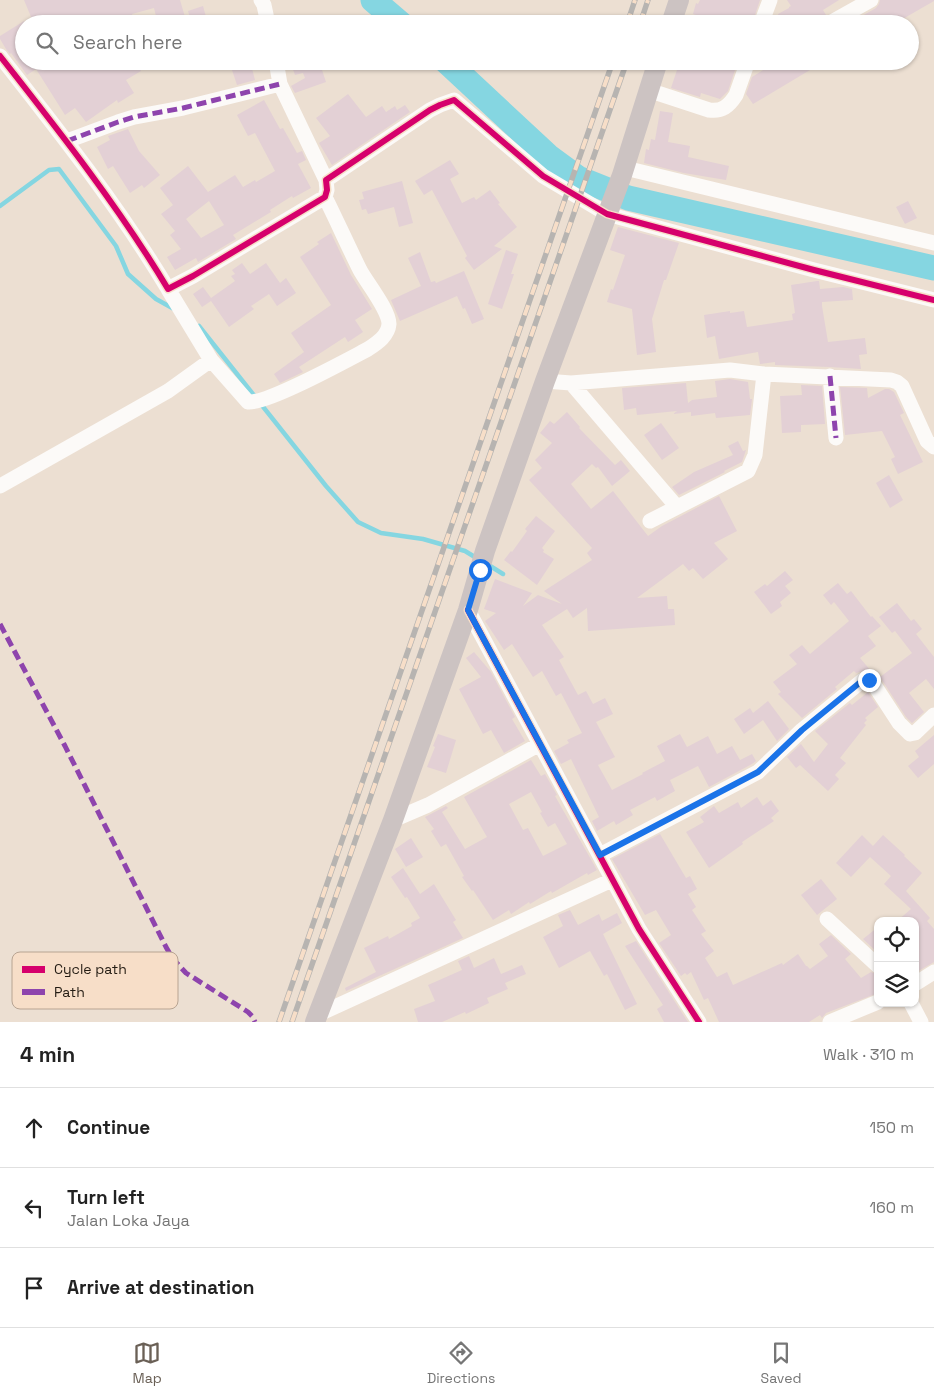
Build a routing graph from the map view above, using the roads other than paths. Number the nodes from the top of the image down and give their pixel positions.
1 (261, 0) edge
2 (679, 0) edge
3 (770, 0) edge
4 (871, 0) edge
5 (266, 15) edge
6 (674, 15) edge
7 (764, 15) edge
8 (844, 15) edge
9 (0, 56) edge
10 (278, 70) edge
11 (655, 70) edge
12 (745, 70) edge
13 (280, 84) junction
14 (648, 90) junction
15 (67, 142) junction
16 (623, 171) junction
17 (326, 180) junction
18 (325, 197) junction
19 (609, 210) junction
20 (934, 243) edge
21 (168, 289) junction
22 (934, 300) edge
23 (211, 360) junction
24 (764, 374) junction
25 (830, 376) junction
26 (545, 381) junction
27 (571, 383) junction
28 (836, 438) dead end
29 (934, 447) edge
30 (0, 486) edge
31 (677, 507) junction
32 (650, 521) dead end
33 (468, 610) junction
34 (934, 715) edge
35 (540, 744) junction
36 (393, 820) junction
37 (600, 855) junction
38 (612, 880) junction
39 (827, 919) dead end
40 (874, 962) edge
41 (934, 972) edge
42 (919, 981) edge
43 (874, 1004) edge
44 (913, 1007) edge
45 (316, 1018) edge
46 (699, 1022) edge
47 (830, 1022) edge
48 (921, 1022) edge

1 - 5 street
2 - 6 main road
3 - 7 street
4 - 8 street
9 - 15 street
10 - 13 street
11 - 14 main road
12 - 14 street
13 - 15 street
13 - 17 street
14 - 16 main road
15 - 21 street
16 - 19 main road
16 - 20 street
17 - 18 street
17 - 19 street
18 - 21 street
18 - 23 street
19 - 22 street
19 - 26 main road
21 - 23 street
23 - 30 street
24 - 25 street
24 - 27 street
24 - 31 street
25 - 28 street
25 - 29 street
26 - 27 street
26 - 33 main road
27 - 31 street
31 - 32 street
33 - 35 street
33 - 36 main road
34 - 37 street
35 - 36 street
35 - 37 street
36 - 45 main road
37 - 38 street
38 - 45 street
38 - 46 street
39 - 40 street
41 - 42 street
43 - 47 street
44 - 48 street

